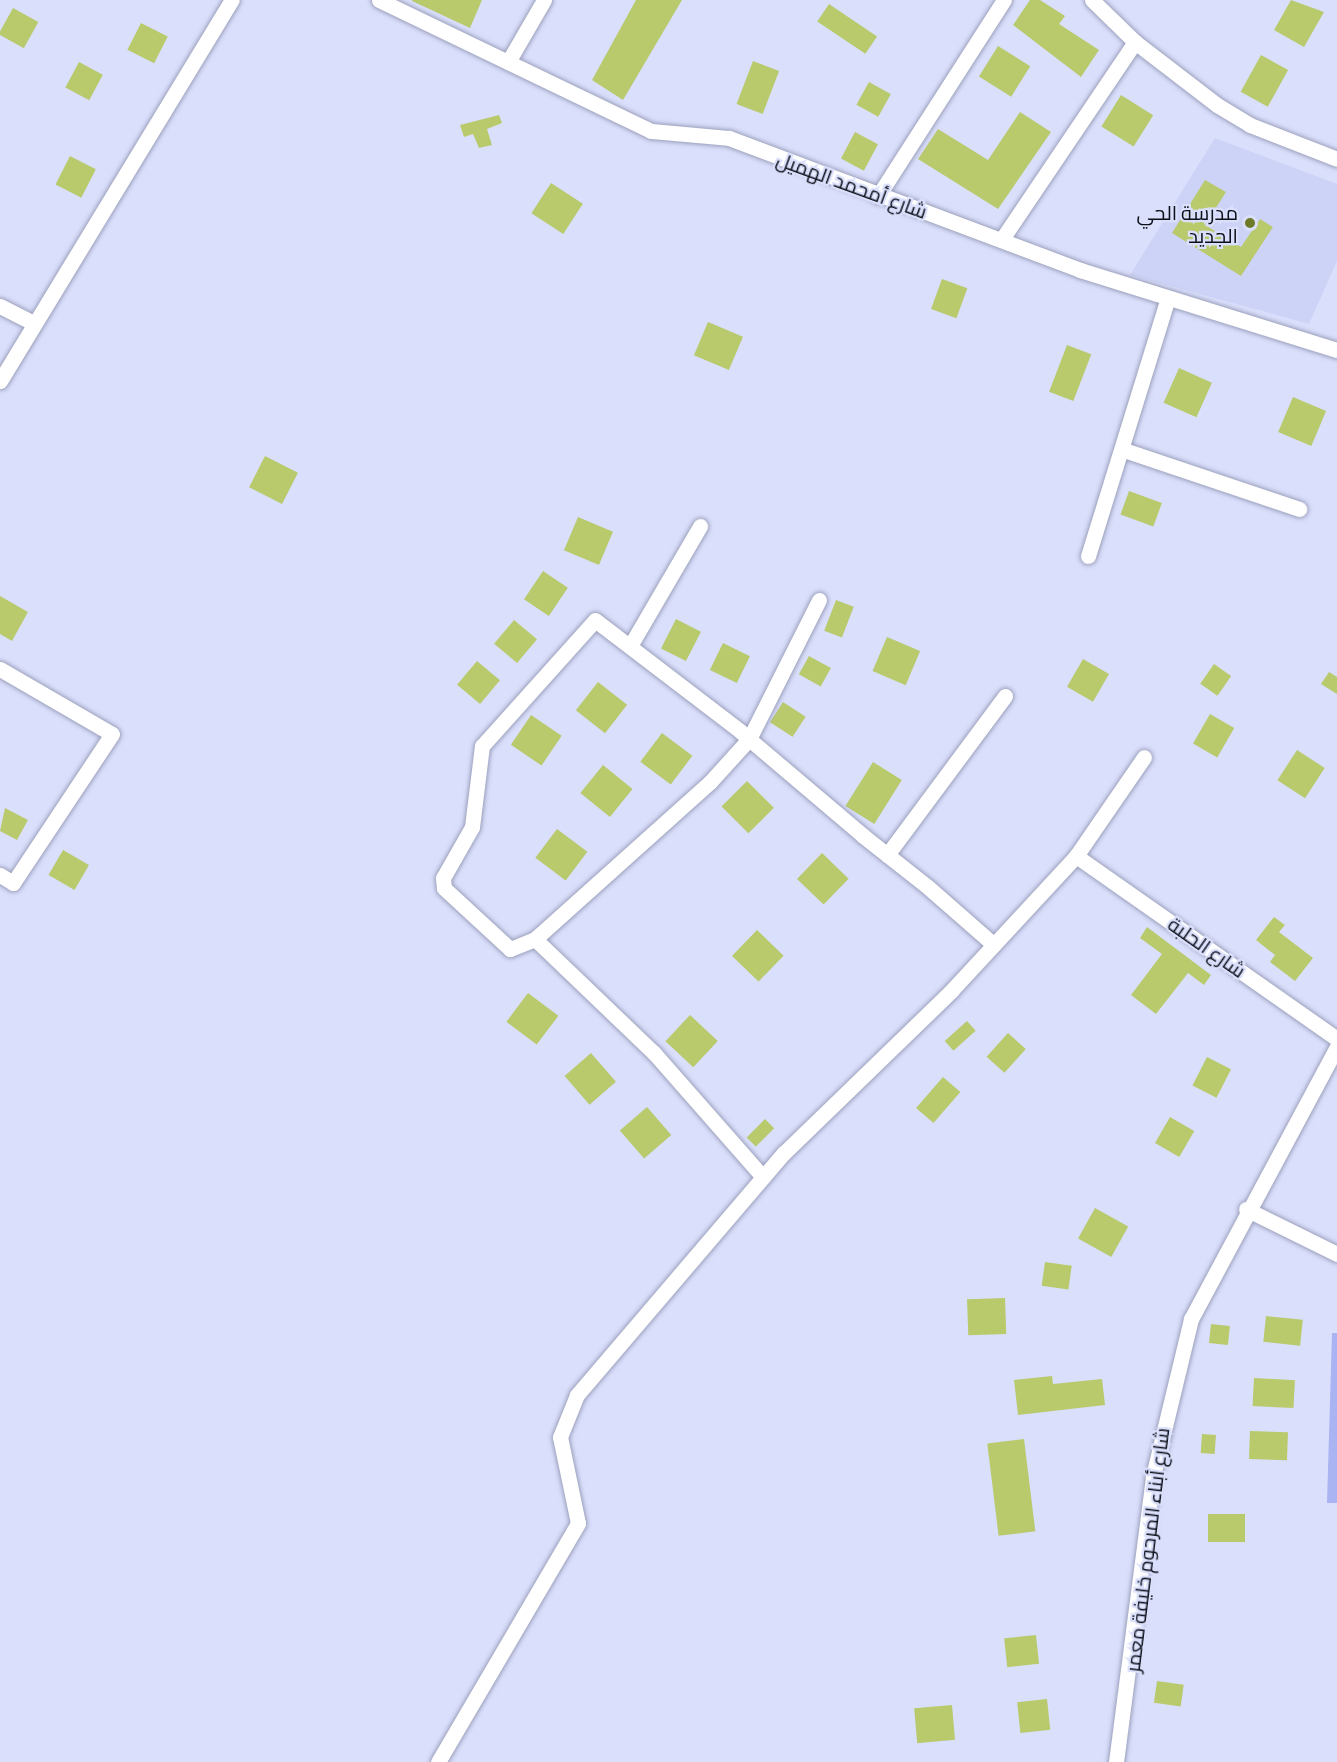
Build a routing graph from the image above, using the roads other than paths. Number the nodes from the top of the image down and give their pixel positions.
1 (232, 0) edge
2 (379, 0) edge
3 (544, 0) edge
4 (1004, 0) edge
5 (1092, 0) edge
6 (1135, 42) junction
7 (508, 62) junction
8 (1337, 159) edge
9 (878, 196) junction
10 (1002, 239) junction
11 (1168, 298) junction
12 (0, 306) edge
13 (34, 323) junction
14 (1335, 346) edge
15 (0, 381) edge
16 (1124, 450) junction
17 (1299, 509) dead end
18 (700, 526) dead end
19 (1089, 556) dead end
20 (819, 600) dead end
21 (630, 646) junction
22 (0, 669) edge
23 (1005, 696) dead end
24 (749, 739) junction
25 (1144, 757) dead end
26 (887, 855) junction
27 (1076, 856) junction
28 (0, 875) edge
29 (536, 939) junction
30 (994, 945) junction
31 (1337, 1040) edge
32 (1337, 1047) edge
33 (763, 1177) junction
34 (1246, 1209) junction
35 (1337, 1254) edge
36 (438, 1762) edge
37 (1116, 1762) edge

1 - 13 street
2 - 7 street, شارع أمحمد الهميل
3 - 7 street
4 - 9 street
5 - 6 street
6 - 8 street
6 - 10 street
7 - 9 street, شارع أمحمد الهميل
9 - 10 street, شارع أمحمد الهميل
10 - 11 street, شارع أمحمد الهميل
11 - 14 street, شارع أمحمد الهميل
11 - 16 street
12 - 13 street
13 - 15 street
16 - 17 street
16 - 19 street
18 - 21 street
20 - 24 street
21 - 24 street
21 - 29 street
22 - 28 street
23 - 26 street
24 - 26 street
24 - 29 street
25 - 27 street
26 - 30 street
27 - 30 street
27 - 31 street, شارع الحلبة
29 - 33 street
30 - 33 street
32 - 34 street, شارع أبناء المرحوم خليفة معمر
33 - 36 street
34 - 35 street
34 - 37 street, شارع أبناء المرحوم خليفة معمر

